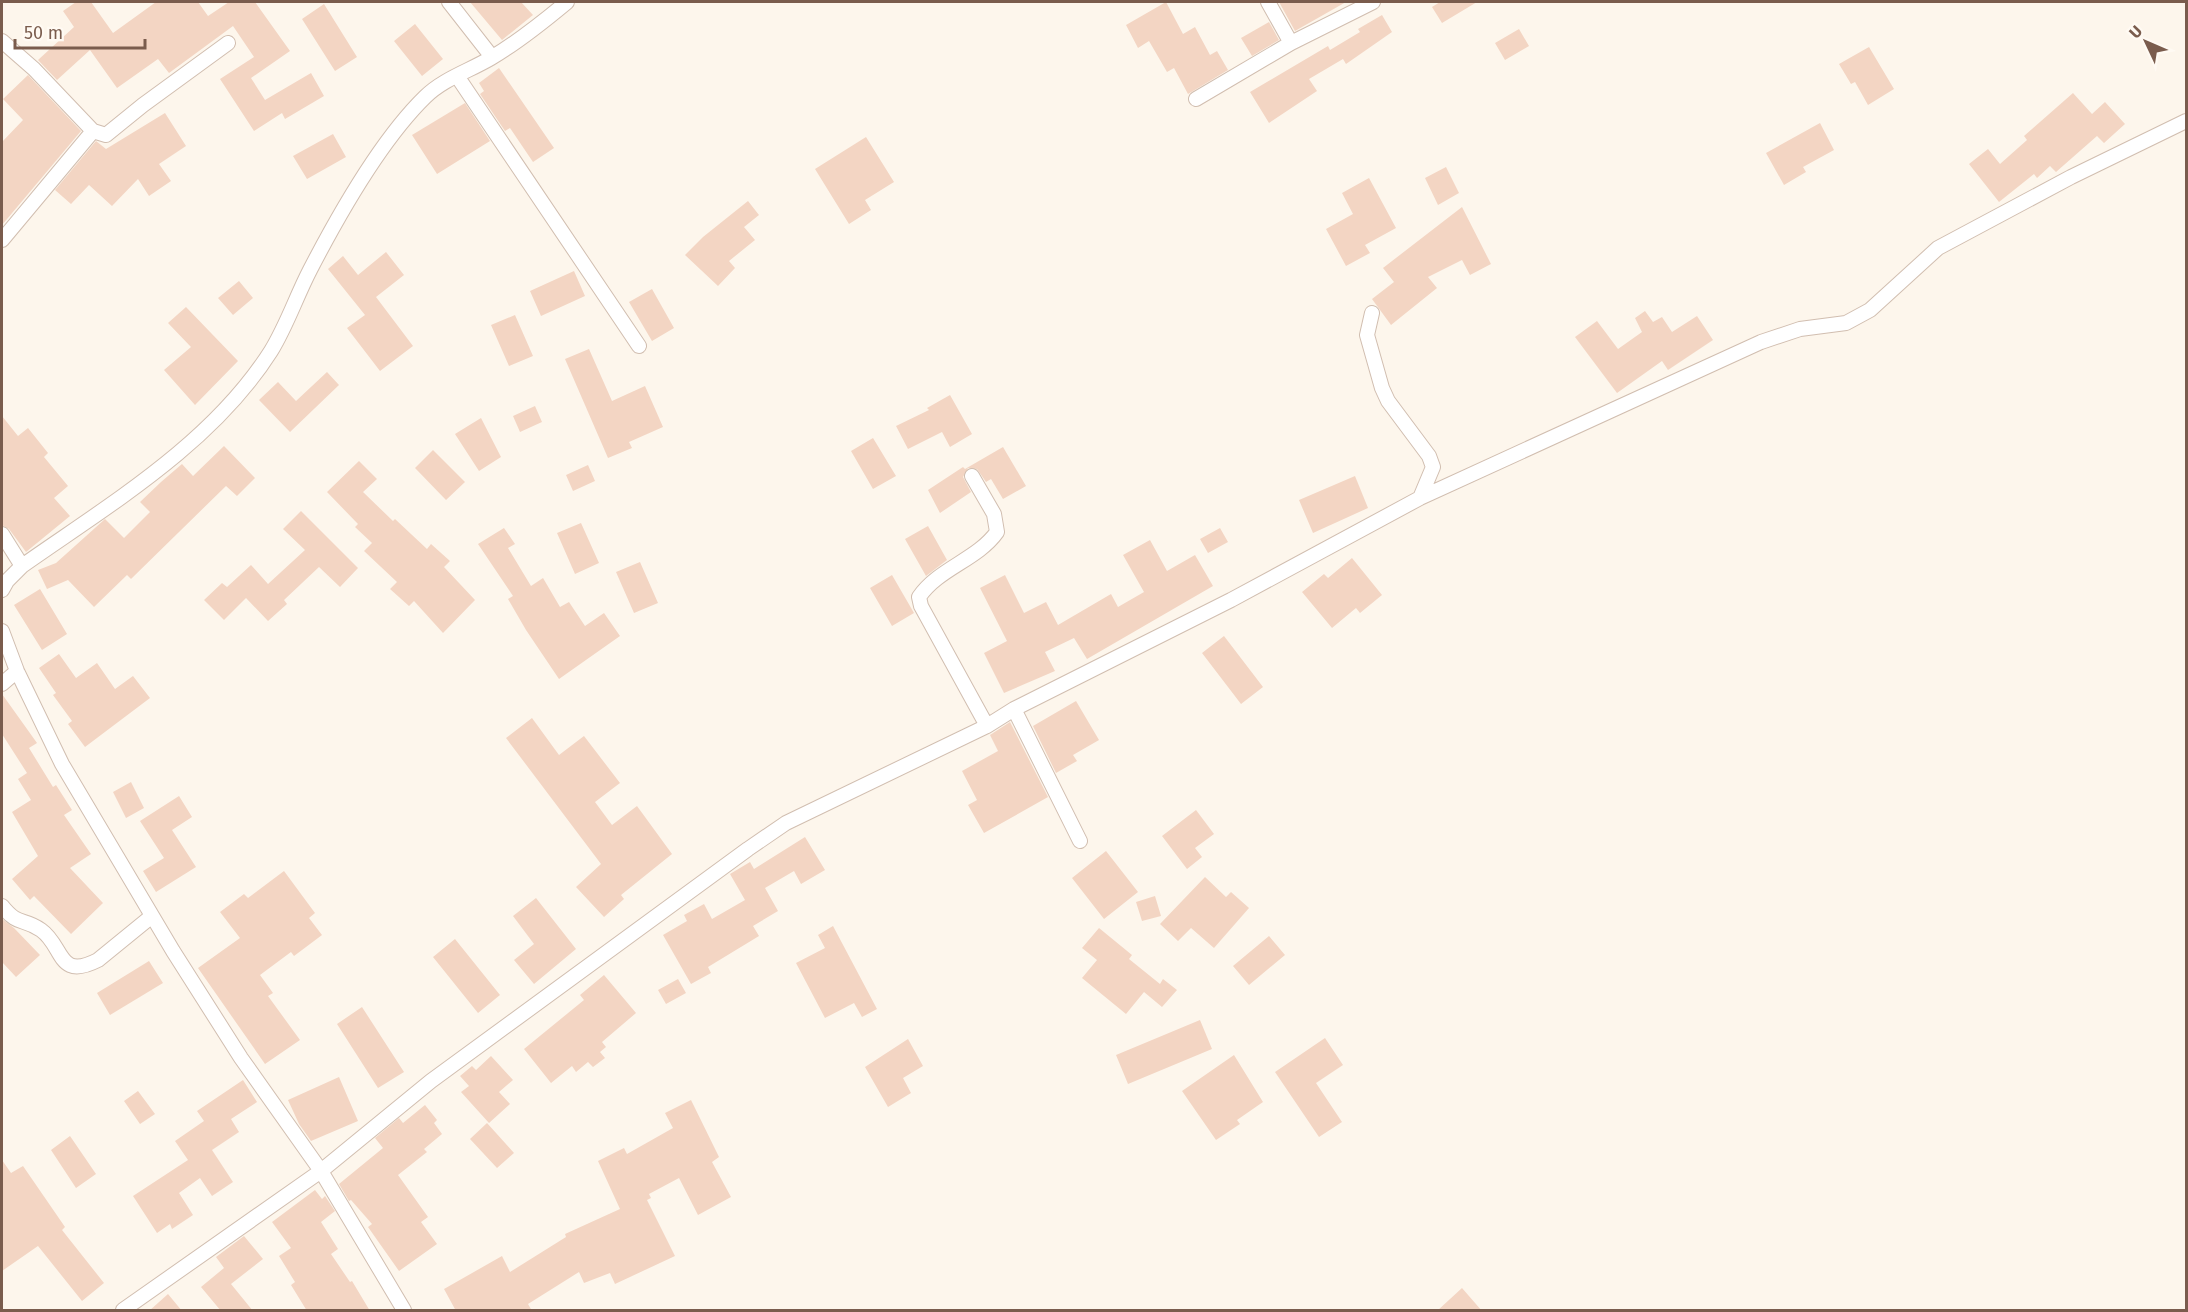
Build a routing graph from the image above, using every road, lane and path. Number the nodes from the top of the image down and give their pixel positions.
1 (449, 2) edge
2 (567, 2) edge
3 (1268, 2) edge
4 (1373, 2) edge
5 (2, 41) edge
6 (228, 43) dead end
7 (1291, 43) junction
8 (492, 57) junction
9 (457, 76) junction
10 (1196, 99) dead end
11 (2187, 121) edge
12 (93, 131) junction
13 (2, 240) edge
14 (1372, 313) dead end
15 (639, 346) dead end
16 (972, 476) dead end
17 (1420, 498) junction
18 (2, 534) edge
19 (22, 566) junction
20 (2, 590) edge
21 (2, 631) edge
22 (17, 671) junction
23 (2, 684) edge
24 (1014, 709) junction
25 (987, 726) junction
26 (1080, 841) dead end
27 (2, 906) edge
28 (152, 916) junction
29 (321, 1171) junction
30 (123, 1311) edge
31 (404, 1311) edge

1 - 8 street
2 - 8 street
3 - 7 street
4 - 7 street
5 - 12 street
6 - 12 street
7 - 10 street
8 - 9 street
9 - 15 street
9 - 19 street
11 - 17 street
12 - 13 street
14 - 17 street
16 - 25 street
17 - 24 street
18 - 19 street
19 - 20 street
21 - 22 street
22 - 23 street
22 - 28 street
24 - 25 street
24 - 26 street
25 - 29 street
27 - 28 street
28 - 29 street
29 - 30 street
29 - 31 street

